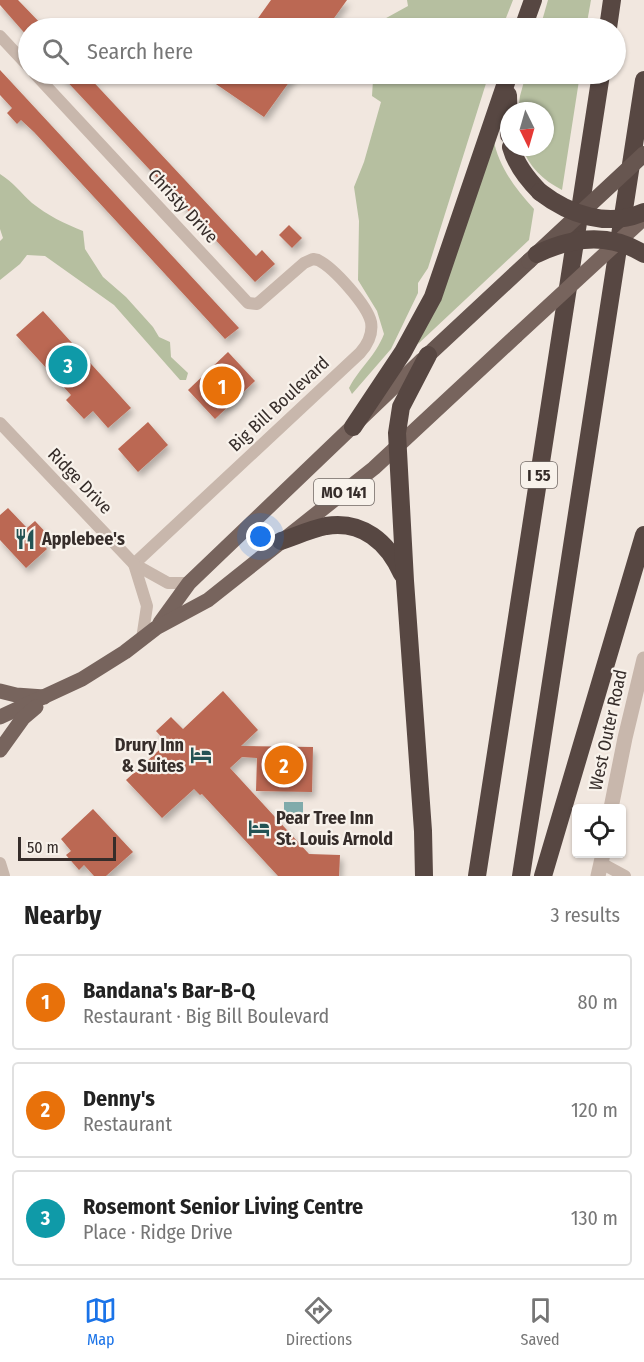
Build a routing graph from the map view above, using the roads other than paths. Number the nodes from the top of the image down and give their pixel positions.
1 (532, 0) edge
2 (612, 0) edge
3 (527, 18) edge
4 (609, 18) edge
5 (0, 36) edge
6 (18, 55) edge
7 (644, 80) edge
8 (44, 84) edge
9 (506, 84) edge
10 (508, 84) edge
11 (599, 84) edge
12 (507, 102) edge
13 (644, 154) edge
14 (515, 156) edge
15 (644, 212) edge
16 (579, 214) junction
17 (644, 218) edge
18 (618, 242) junction
19 (644, 254) edge
20 (533, 258) junction
21 (313, 259) joint
22 (428, 355) junction
23 (0, 423) edge
24 (353, 427) junction
25 (397, 447) junction
26 (644, 535) edge
27 (281, 541) junction
28 (134, 564) junction
29 (405, 581) junction
30 (189, 583) junction
31 (156, 628) junction
32 (142, 639) junction
33 (644, 659) edge
34 (0, 691) edge
35 (47, 697) junction
36 (0, 717) edge
37 (0, 750) edge
38 (612, 804) edge
39 (0, 863) edge
40 (601, 864) edge
41 (4, 876) edge
42 (424, 876) edge
43 (477, 876) edge
44 (521, 876) edge
45 (543, 876) edge
46 (625, 876) edge

1 - 3 highway
2 - 4 highway
5 - 6 street
7 - 44 highway, I 55
8 - 21 street, Christy Drive
9 - 24 highway
10 - 12 highway
11 - 43 highway, I 55
13 - 16 highway, MO 141, bridge
14 - 16 highway, bridge
15 - 16 highway, bridge
16 - 20 highway, MO 141, bridge
17 - 18 main road, MO 141, bridge
18 - 19 highway, bridge
18 - 20 highway, bridge
18 - 25 main road, MO 141, bridge
20 - 22 highway, MO 141
21 - 28 street, Big Bill Boulevard
22 - 24 main road, MO 141
22 - 25 highway
23 - 28 street, Ridge Drive
24 - 30 main road, MO 141
25 - 27 main road, MO 141
25 - 29 highway
26 - 45 highway
27 - 29 highway
27 - 31 main road, MO 141
28 - 30 street, Ridge Drive
28 - 32 street, Ridge Drive
29 - 42 highway
30 - 31 main road, MO 141
31 - 32 main road, MO 141
32 - 35 main road, MO 141
33 - 38 street, West Outer Road
34 - 35 main road
35 - 36 main road, MO 141
35 - 37 main road
39 - 41 street
40 - 46 street

